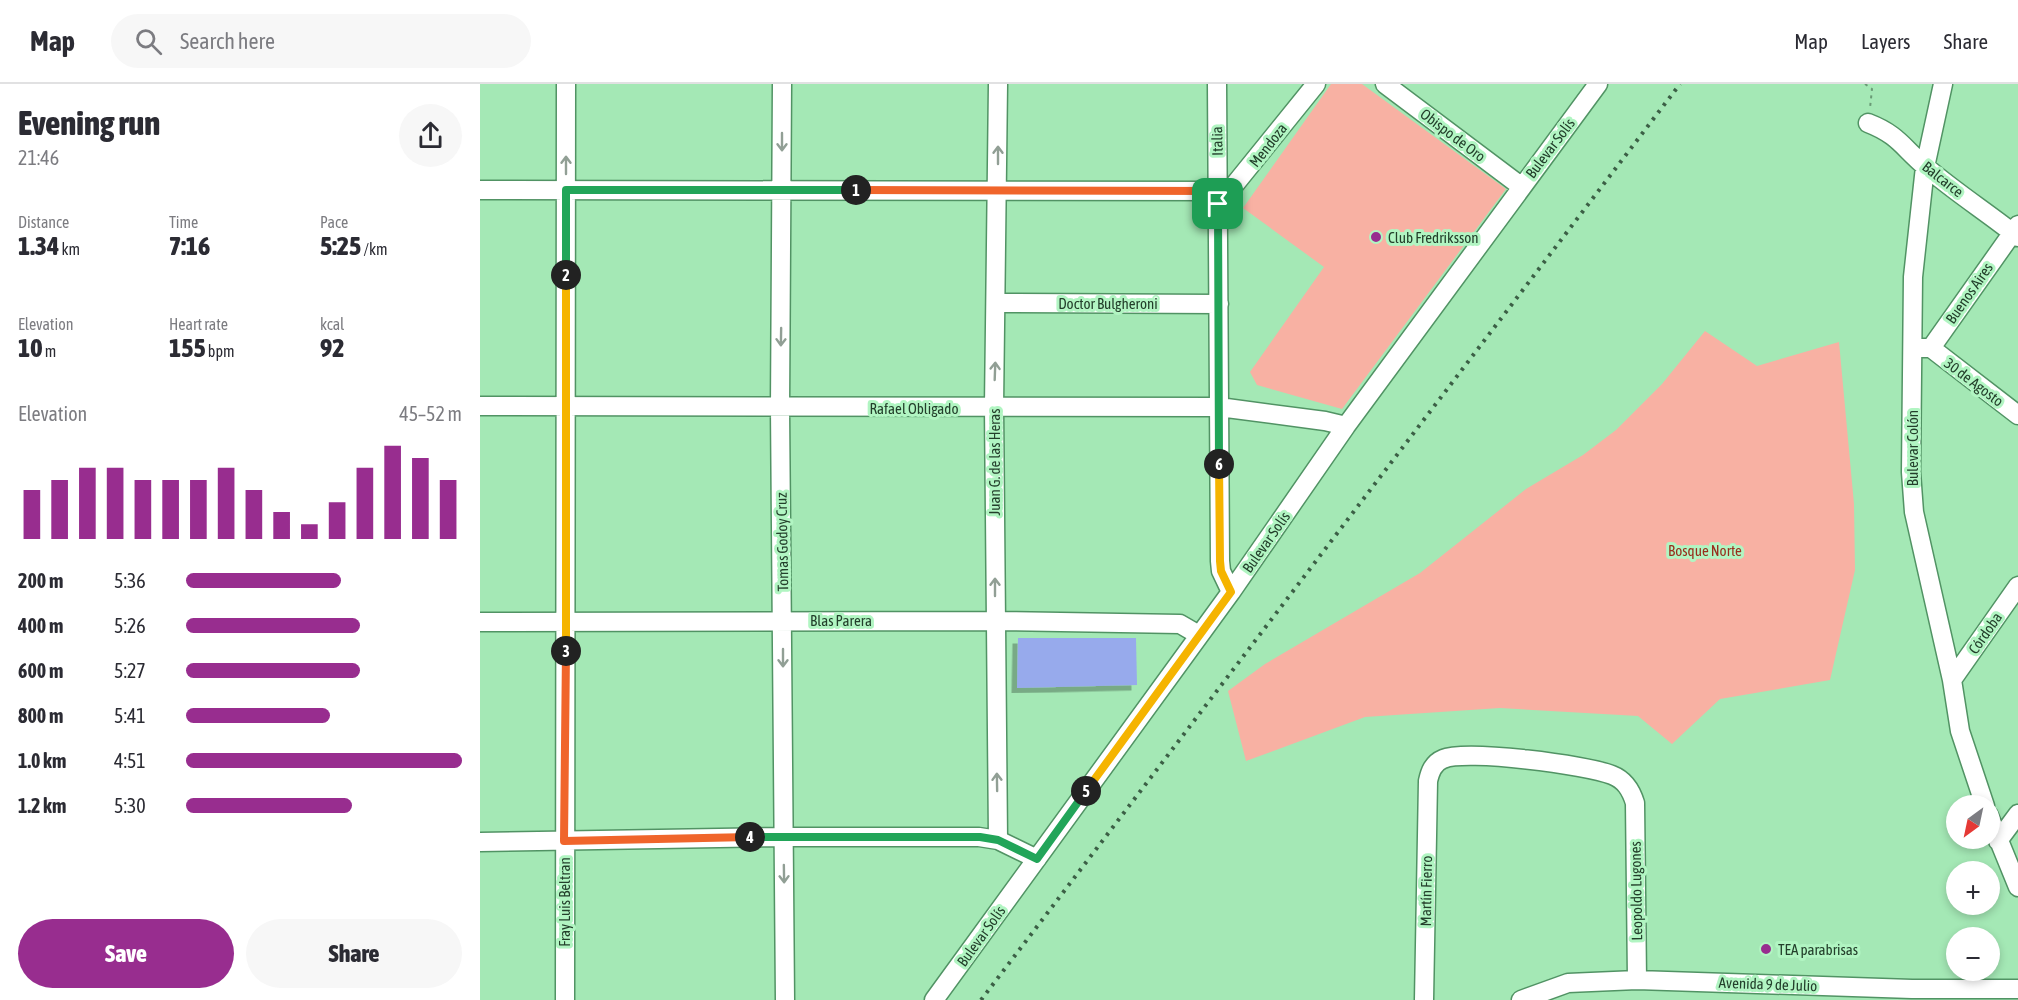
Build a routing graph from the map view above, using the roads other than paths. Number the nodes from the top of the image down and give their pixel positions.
1 (566, 84) edge
2 (782, 84) edge
3 (998, 84) edge
4 (1217, 84) edge
5 (1316, 84) edge
6 (1385, 84) edge
7 (1598, 84) edge
8 (1944, 84) edge
9 (1868, 123) road end
10 (1925, 167) junction
11 (1522, 187) junction
12 (480, 190) edge
13 (566, 190) junction
14 (782, 190) junction
15 (998, 190) junction
16 (1223, 195) junction
17 (2016, 231) edge
18 (997, 303) junction
19 (1219, 304) junction
20 (1922, 348) junction
21 (480, 406) edge
22 (567, 406) junction
23 (994, 407) junction
24 (1219, 407) junction
25 (780, 408) junction
26 (2018, 415) edge
27 (1346, 426) junction
28 (2018, 586) edge
29 (1231, 592) junction
30 (783, 620) junction
31 (566, 621) junction
32 (996, 621) junction
33 (480, 622) edge
34 (1199, 634) junction
35 (1952, 680) junction
36 (1981, 795) edge
37 (1635, 803) joint
38 (2018, 814) edge
39 (783, 837) junction
40 (2000, 838) edge
41 (998, 840) junction
42 (564, 841) junction
43 (480, 842) edge
44 (2000, 846) edge
45 (1037, 859) junction
46 (2018, 887) edge
47 (1637, 980) junction
48 (2018, 989) edge
49 (1912, 994) edge
50 (941, 998) edge
51 (565, 1000) edge
52 (785, 1000) edge
53 (1424, 1000) edge
54 (1521, 1000) edge

13 -> 1 street, Fray Luis Beltran
2 -> 14 street, Tomas Godoy Cruz
15 -> 3 street, Juan G. de las Heras
4 - 16 street, Italia
5 - 16 street, Mendoza
6 - 11 street, Obispo de Oro
7 - 11 street, Bulevar Solís
8 - 10 street, Bulevar Colón
9 - 10 street, Balcarce
10 - 17 street, Balcarce
10 - 20 street, Bulevar Colón
11 - 27 street, Bulevar Solís
12 - 13 street
13 - 14 street
13 - 22 street, Fray Luis Beltran
14 - 15 street
14 -> 25 street, Tomas Godoy Cruz
15 - 16 street
15 - 18 street, Juan G. de las Heras
16 - 19 street, Italia
17 - 20 street, Buenos Aires
18 - 19 street, Doctor Bulgheroni
23 -> 18 street, Juan G. de las Heras
19 - 24 street, Italia
20 - 26 street, 30 de Agosto
20 - 35 street, Bulevar Colón
21 - 22 street, Rafael Obligado
22 - 25 street, Rafael Obligado
22 - 31 street, Fray Luis Beltran
23 - 24 street, Rafael Obligado
23 - 25 street, Rafael Obligado
32 -> 23 street, Juan G. de las Heras
24 - 27 street, Rafael Obligado
24 - 29 street, Italia
25 - 30 street, Tomas Godoy Cruz
27 - 29 street, Bulevar Solís
28 - 35 street, Córdoba
29 - 34 street, Bulevar Solís
30 - 31 street, Blas Parera
30 - 32 street, Blas Parera
30 -> 39 street, Tomas Godoy Cruz
31 - 33 street, Blas Parera
31 - 42 street, Fray Luis Beltran
32 - 34 street, Blas Parera
41 -> 32 street, Juan G. de las Heras
34 - 45 street, Bulevar Solís
35 - 36 street, Bulevar Colón
37 - 47 street, Leopoldo Lugones
37 - 53 street, Martín Fierro
38 - 40 street
39 - 41 street
39 - 42 street
39 -> 52 street, Tomas Godoy Cruz
41 - 45 street
42 - 43 street
42 - 51 street, Fray Luis Beltran
44 - 46 street
45 - 50 street, Bulevar Solís
47 - 49 street, Avenida 9 de Julio
47 - 54 street, Avenida 9 de Julio
48 - 49 street, Avenida 9 de Julio

